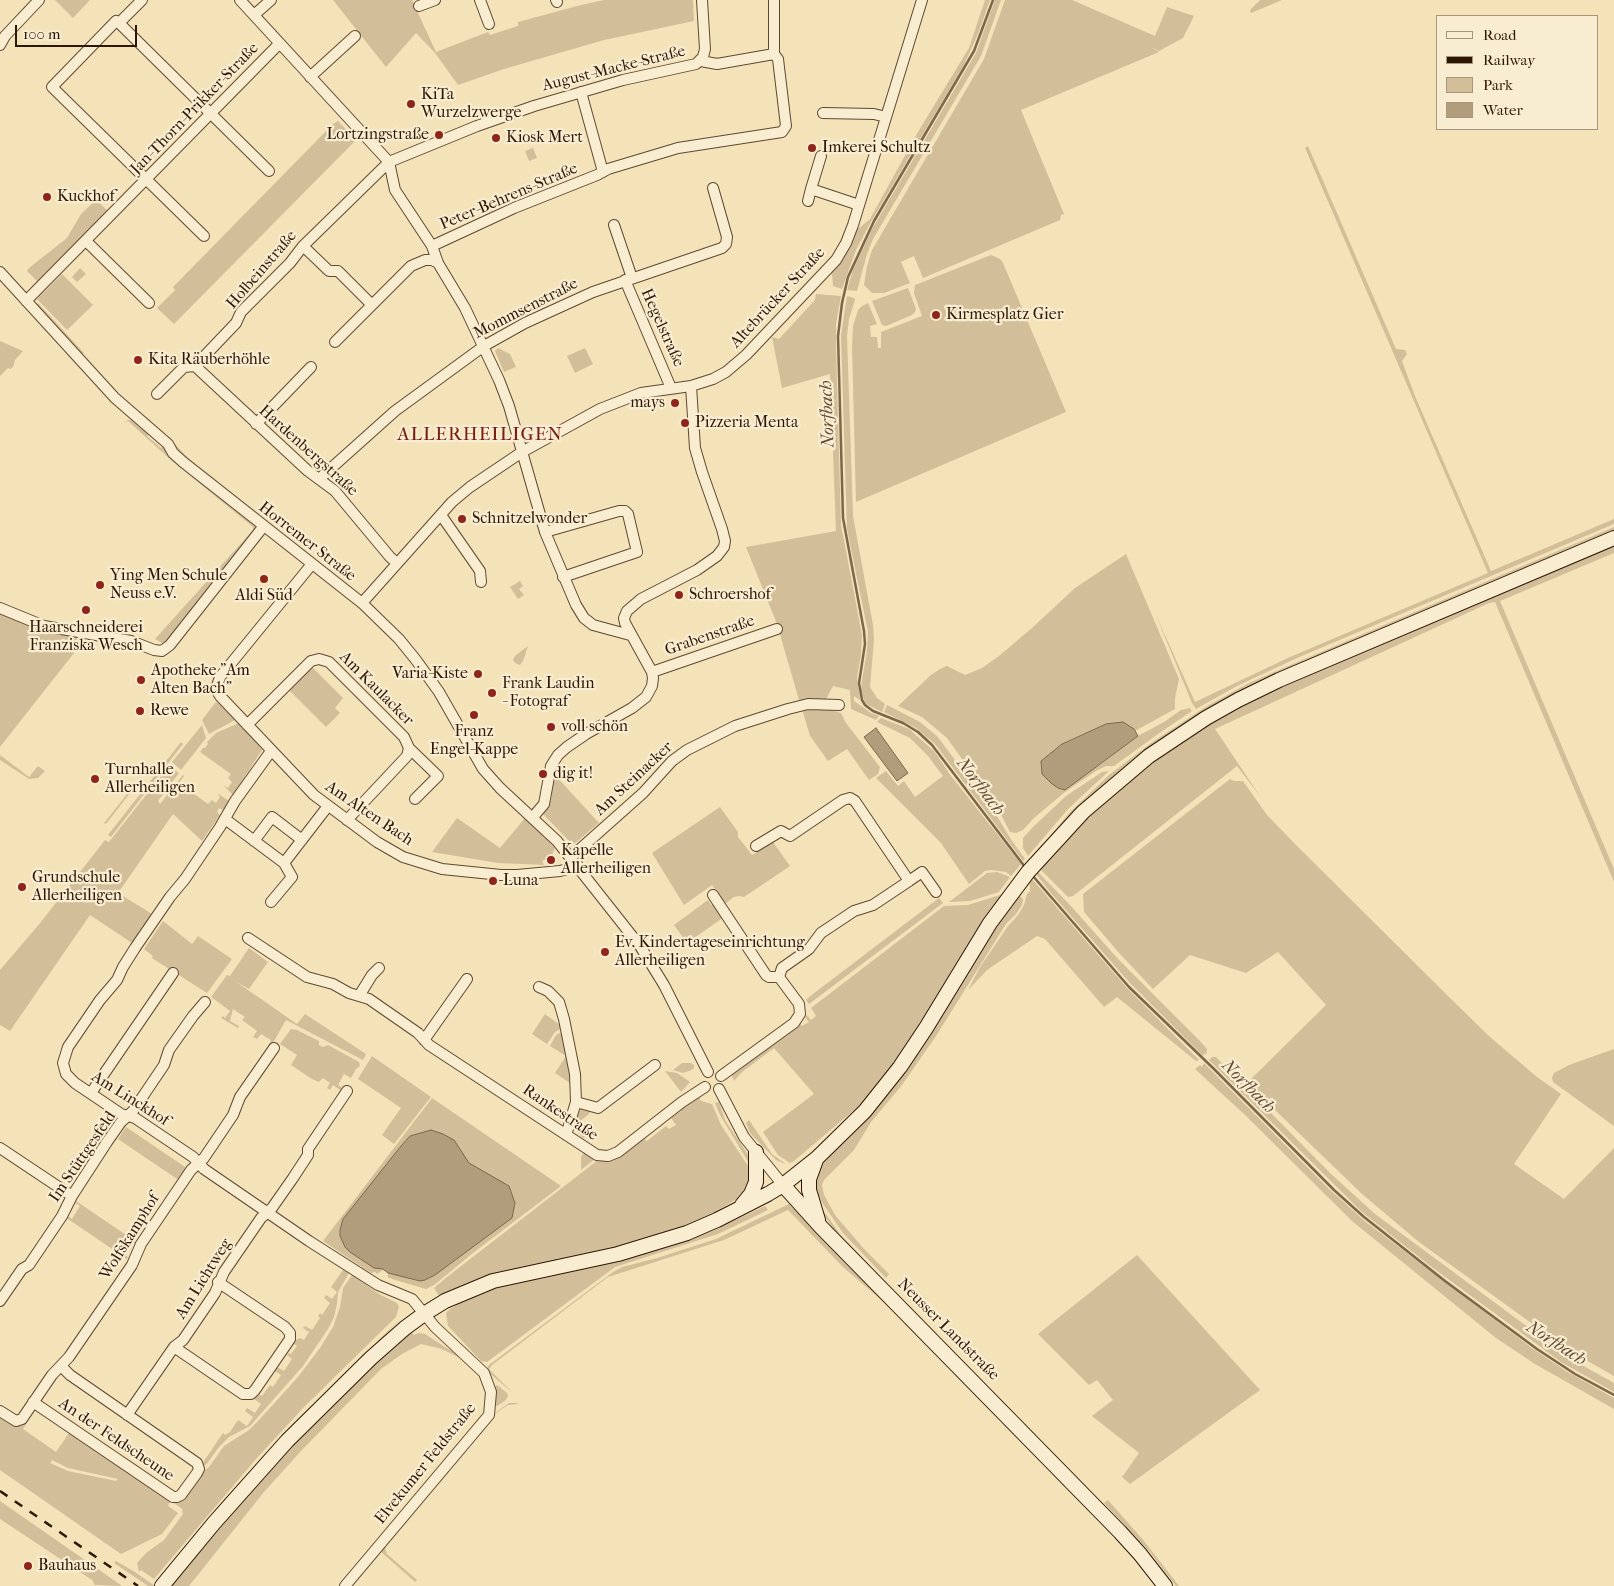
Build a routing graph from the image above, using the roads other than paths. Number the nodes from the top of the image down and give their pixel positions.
1 (39, 0) edge
2 (142, 0) edge
3 (240, 0) edge
4 (270, 0) edge
5 (435, 0) edge
6 (480, 0) edge
7 (702, 0) edge
8 (774, 0) edge
9 (922, 0) edge
10 (419, 6) dead end
11 (254, 15) junction
12 (119, 23) junction
13 (489, 24) dead end
14 (355, 36) dead end
15 (279, 44) junction
16 (0, 45) edge
17 (774, 54) junction
18 (700, 61) junction
19 (310, 77) junction
20 (581, 92) junction
21 (823, 113) dead end
22 (211, 114) junction
23 (886, 117) junction
24 (821, 156) dead end
25 (388, 162) junction
26 (269, 171) dead end
27 (603, 172) junction
28 (146, 179) junction
29 (713, 188) dead end
30 (811, 190) junction
31 (808, 201) dead end
32 (858, 205) junction
33 (614, 225) dead end
34 (204, 236) dead end
35 (86, 241) junction
36 (303, 246) junction
37 (432, 246) junction
38 (438, 263) junction
39 (0, 272) edge
40 (628, 279) junction
41 (26, 300) junction
42 (149, 303) dead end
43 (372, 305) junction
44 (335, 342) dead end
45 (484, 346) junction
46 (195, 366) junction
47 (311, 367) dead end
48 (691, 386) junction
49 (671, 388) junction
50 (157, 394) dead end
51 (256, 424) junction
52 (522, 452) junction
53 (319, 479) junction
54 (441, 515) junction
55 (263, 527) junction
56 (545, 532) junction
57 (1614, 538) edge
58 (397, 563) junction
59 (312, 564) junction
60 (563, 577) junction
61 (481, 582) dead end
62 (362, 604) junction
63 (0, 608) edge
64 (778, 629) dead end
65 (630, 635) junction
66 (652, 672) junction
67 (839, 704) dead end
68 (247, 725) junction
69 (409, 748) junction
70 (271, 751) junction
71 (415, 799) dead end
72 (328, 806) junction
73 (533, 818) junction
74 (225, 819) junction
75 (347, 820) junction
76 (302, 840) junction
77 (254, 841) junction
78 (756, 846) dead end
79 (574, 860) junction
80 (284, 863) junction
81 (909, 881) junction
82 (936, 892) dead end
83 (713, 895) dead end
84 (271, 902) dead end
85 (248, 938) dead end
86 (380, 968) dead end
87 (172, 973) dead end
88 (779, 977) junction
89 (467, 979) dead end
90 (539, 987) dead end
91 (359, 996) junction
92 (205, 1002) dead end
93 (424, 1040) junction
94 (274, 1048) dead end
95 (655, 1065) dead end
96 (708, 1072) junction
97 (721, 1076) junction
98 (705, 1087) junction
99 (719, 1089) junction
100 (347, 1091) dead end
101 (91, 1093) junction
102 (576, 1102) junction
103 (128, 1116) junction
104 (566, 1135) junction
105 (0, 1148) edge
106 (756, 1152) junction
107 (817, 1158) junction
108 (198, 1163) junction
109 (783, 1185) junction
110 (72, 1196) junction
111 (736, 1211) junction
112 (267, 1212) junction
113 (820, 1226) junction
114 (218, 1282) junction
115 (0, 1301) edge
116 (424, 1314) junction
117 (174, 1347) junction
118 (62, 1366) junction
119 (33, 1402) junction
120 (0, 1411) edge
121 (127, 1415) junction
122 (162, 1586) edge
123 (345, 1586) edge
124 (1165, 1586) edge

1 - 16 street
2 - 12 street
3 - 11 street
4 - 11 street
5 - 10 street
6 - 13 street
7 - 18 street, August-Macke-Straße
8 - 17 street
9 - 23 street, Altebrücker Straße
11 - 15 street
12 - 22 street
12 - 28 street
14 - 19 street
15 - 19 street
15 - 22 street, Jan-Thorn-Prikker-Straße
17 - 18 street
17 - 27 street, Peter-Behrens-Straße
18 - 20 street, August-Macke-Straße
19 - 25 street
20 - 25 street, August-Macke-Straße
20 - 27 street, Peter-Behrens-Straße
21 - 23 street
22 - 26 street
22 - 28 street, Jan-Thorn-Prikker-Straße
23 - 32 street, Altebrücker Straße
24 - 30 street
25 - 36 street, Holbeinstraße
25 - 37 street, Peter-Behrens-Straße
27 - 37 street, Peter-Behrens-Straße
28 - 34 street
28 - 35 street, Jan-Thorn-Prikker-Straße
29 - 40 street, Mommsenstraße
30 - 31 street
30 - 32 street
32 - 48 street, Altebrücker Straße
33 - 40 street, Hegelstraße
35 - 41 street, Jan-Thorn-Prikker-Straße
35 - 42 street
36 - 43 street
36 - 46 street, Holbeinstraße
37 - 38 street
38 - 43 street
38 - 45 street
39 - 41 street, Horremer Straße
40 - 45 street, Mommsenstraße
40 - 49 street, Hegelstraße
41 - 55 street, Horremer Straße
43 - 44 street
45 - 52 street
45 - 53 street, Mommsenstraße
46 - 50 street, Holbeinstraße
46 - 51 street, Hardenbergstraße
47 - 51 street
48 - 49 street, Altebrücker Straße
48 - 65 street
49 - 52 street, Altebrücker Straße
51 - 53 street, Hardenbergstraße
52 - 54 street, Altebrücker Straße
52 - 56 street
53 - 58 street, Hardenbergstraße
54 - 58 street, Altebrücker Straße
54 - 61 street
55 - 59 street, Horremer Straße
55 - 63 street
56 - 60 street
56 - 60 street
57 - 107 main road
58 - 62 street, Altebrücker Straße
59 - 62 street, Horremer Straße
59 - 68 street, Am Alten Bach
60 - 65 street
62 - 73 street, Horremer Straße
64 - 66 street, Grabenstraße
65 - 66 street
66 - 73 street
67 - 79 street, Am Steinacker
68 - 69 street, Am Kaulacker
68 - 70 street, Am Alten Bach
69 - 71 street
69 - 75 street, Am Kaulacker
70 - 72 street, Am Alten Bach
70 - 74 street, Am Linckhof
72 - 75 street, Am Alten Bach
72 - 76 street
73 - 79 street, Horremer Straße
74 - 77 street
74 - 101 street, Am Linckhof
75 - 79 street, Am Alten Bach
76 - 77 street
76 - 80 street
77 - 80 street
78 - 81 street
79 - 96 street
80 - 84 street
81 - 82 street
81 - 88 street
83 - 88 street
85 - 91 street, Rankestraße
86 - 91 street
87 - 101 street, Im Stüttgesfeld
88 - 97 street
89 - 93 street
90 - 102 street
91 - 93 street, Rankestraße
92 - 103 street, Im Stüttgesfeld
93 - 104 street, Rankestraße
94 - 108 street, Wolfskamphof
95 - 102 street
96 - 97 street
96 - 98 street
97 - 99 street
98 - 99 street
98 - 104 street, Rankestraße
99 - 106 street, Neusser Landstraße
100 - 112 street, Am Lichtweg
101 - 103 street, Am Linckhof
102 - 104 street
103 - 108 street, Am Linckhof
103 - 110 street, Im Stüttgesfeld
105 - 110 street
106 - 109 street, Neusser Landstraße
106 - 111 main road
107 - 109 main road
107 - 113 main road
108 - 112 street, Am Linckhof
108 - 118 street, Wolfskamphof
109 - 111 main road
109 - 113 main road, Neusser Landstraße
110 - 115 street, Im Stüttgesfeld
111 - 116 main road
112 - 114 street, Am Lichtweg
112 - 116 street, Am Linckhof
113 - 124 main road, Neusser Landstraße
114 - 117 street, Am Lichtweg
114 - 117 street
116 - 122 main road
116 - 123 street, Elvekumer Feldstraße
117 - 121 street, Am Lichtweg
118 - 119 street, Wolfskamphof
118 - 121 street
119 - 120 street, Wolfskamphof
119 - 121 street, An der Feldscheune

